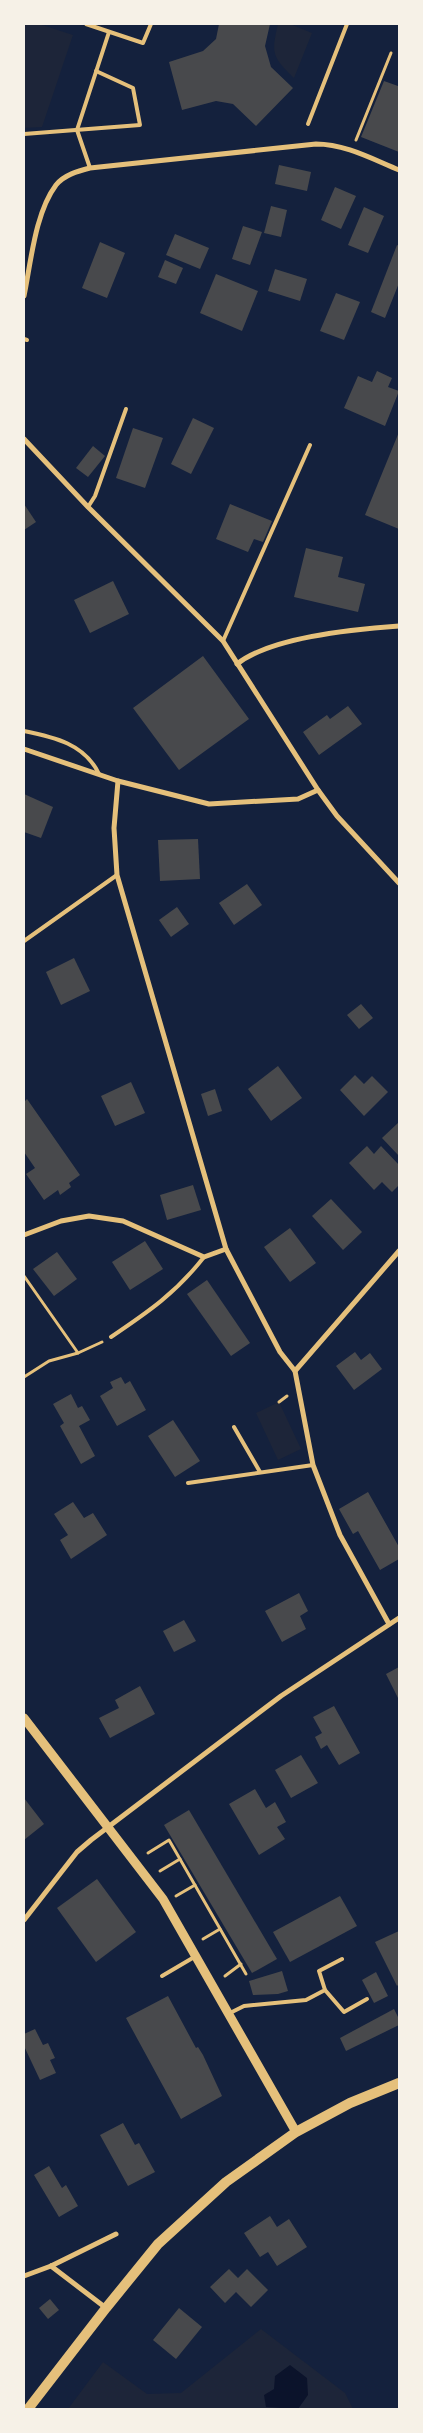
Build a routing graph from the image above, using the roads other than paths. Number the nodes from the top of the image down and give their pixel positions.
1 (86, 24) edge
2 (151, 24) edge
3 (347, 24) edge
4 (109, 32) junction
5 (96, 71) junction
6 (308, 124) dead end
7 (76, 130) junction
8 (24, 134) edge
9 (90, 168) junction
10 (399, 170) edge
11 (24, 296) edge
12 (126, 409) dead end
13 (24, 439) edge
14 (310, 445) dead end
15 (88, 507) junction
16 (399, 626) edge
17 (223, 641) junction
18 (237, 664) junction
19 (24, 731) edge
20 (24, 749) edge
21 (100, 774) junction
22 (118, 781) junction
23 (318, 790) junction
24 (118, 875) junction
25 (399, 883) edge
26 (24, 941) edge
27 (24, 1235) edge
28 (226, 1249) junction
29 (399, 1251) edge
30 (204, 1257) junction
31 (111, 1337) road end
32 (295, 1371) junction
33 (234, 1427) dead end
34 (313, 1465) junction
35 (260, 1472) junction
36 (188, 1483) dead end
37 (399, 1618) edge
38 (389, 1624) junction
39 (24, 1718) edge
40 (108, 1826) junction
41 (24, 1920) edge
42 (196, 1956) junction
43 (342, 1959) dead end
44 (162, 1976) dead end
45 (325, 1990) junction
46 (367, 1999) dead end
47 (230, 2013) junction
48 (399, 2083) edge
49 (296, 2132) junction
50 (116, 2234) dead end
51 (51, 2266) junction
52 (24, 2276) edge
53 (106, 2308) junction
54 (28, 2409) edge

1 - 4 lane
2 - 4 lane
3 - 6 lane
4 - 5 lane
5 - 7 lane
5 - 7 lane
7 - 8 lane
7 - 9 lane
9 - 10 street
9 - 11 street
12 - 15 lane
13 - 15 street
14 - 17 lane
15 - 17 street
16 - 18 street
17 - 18 street
18 - 23 street
19 - 21 lane
20 - 21 street
21 - 22 street
22 - 23 street
22 - 24 street
23 - 25 street
24 - 26 lane
24 - 28 street
27 - 30 street
28 - 30 street
28 - 32 street
29 - 32 street
30 - 31 lane
32 - 34 street
33 - 35 lane
34 - 35 lane
34 - 38 street
35 - 36 lane
37 - 38 street
38 - 40 street
39 - 40 street
40 - 41 street
40 - 42 street
42 - 44 lane
42 - 47 street
43 - 45 lane
45 - 46 lane
45 - 47 lane
47 - 49 street
48 - 49 main road
49 - 53 main road
50 - 51 street
51 - 52 street
51 - 53 street
53 - 54 main road

